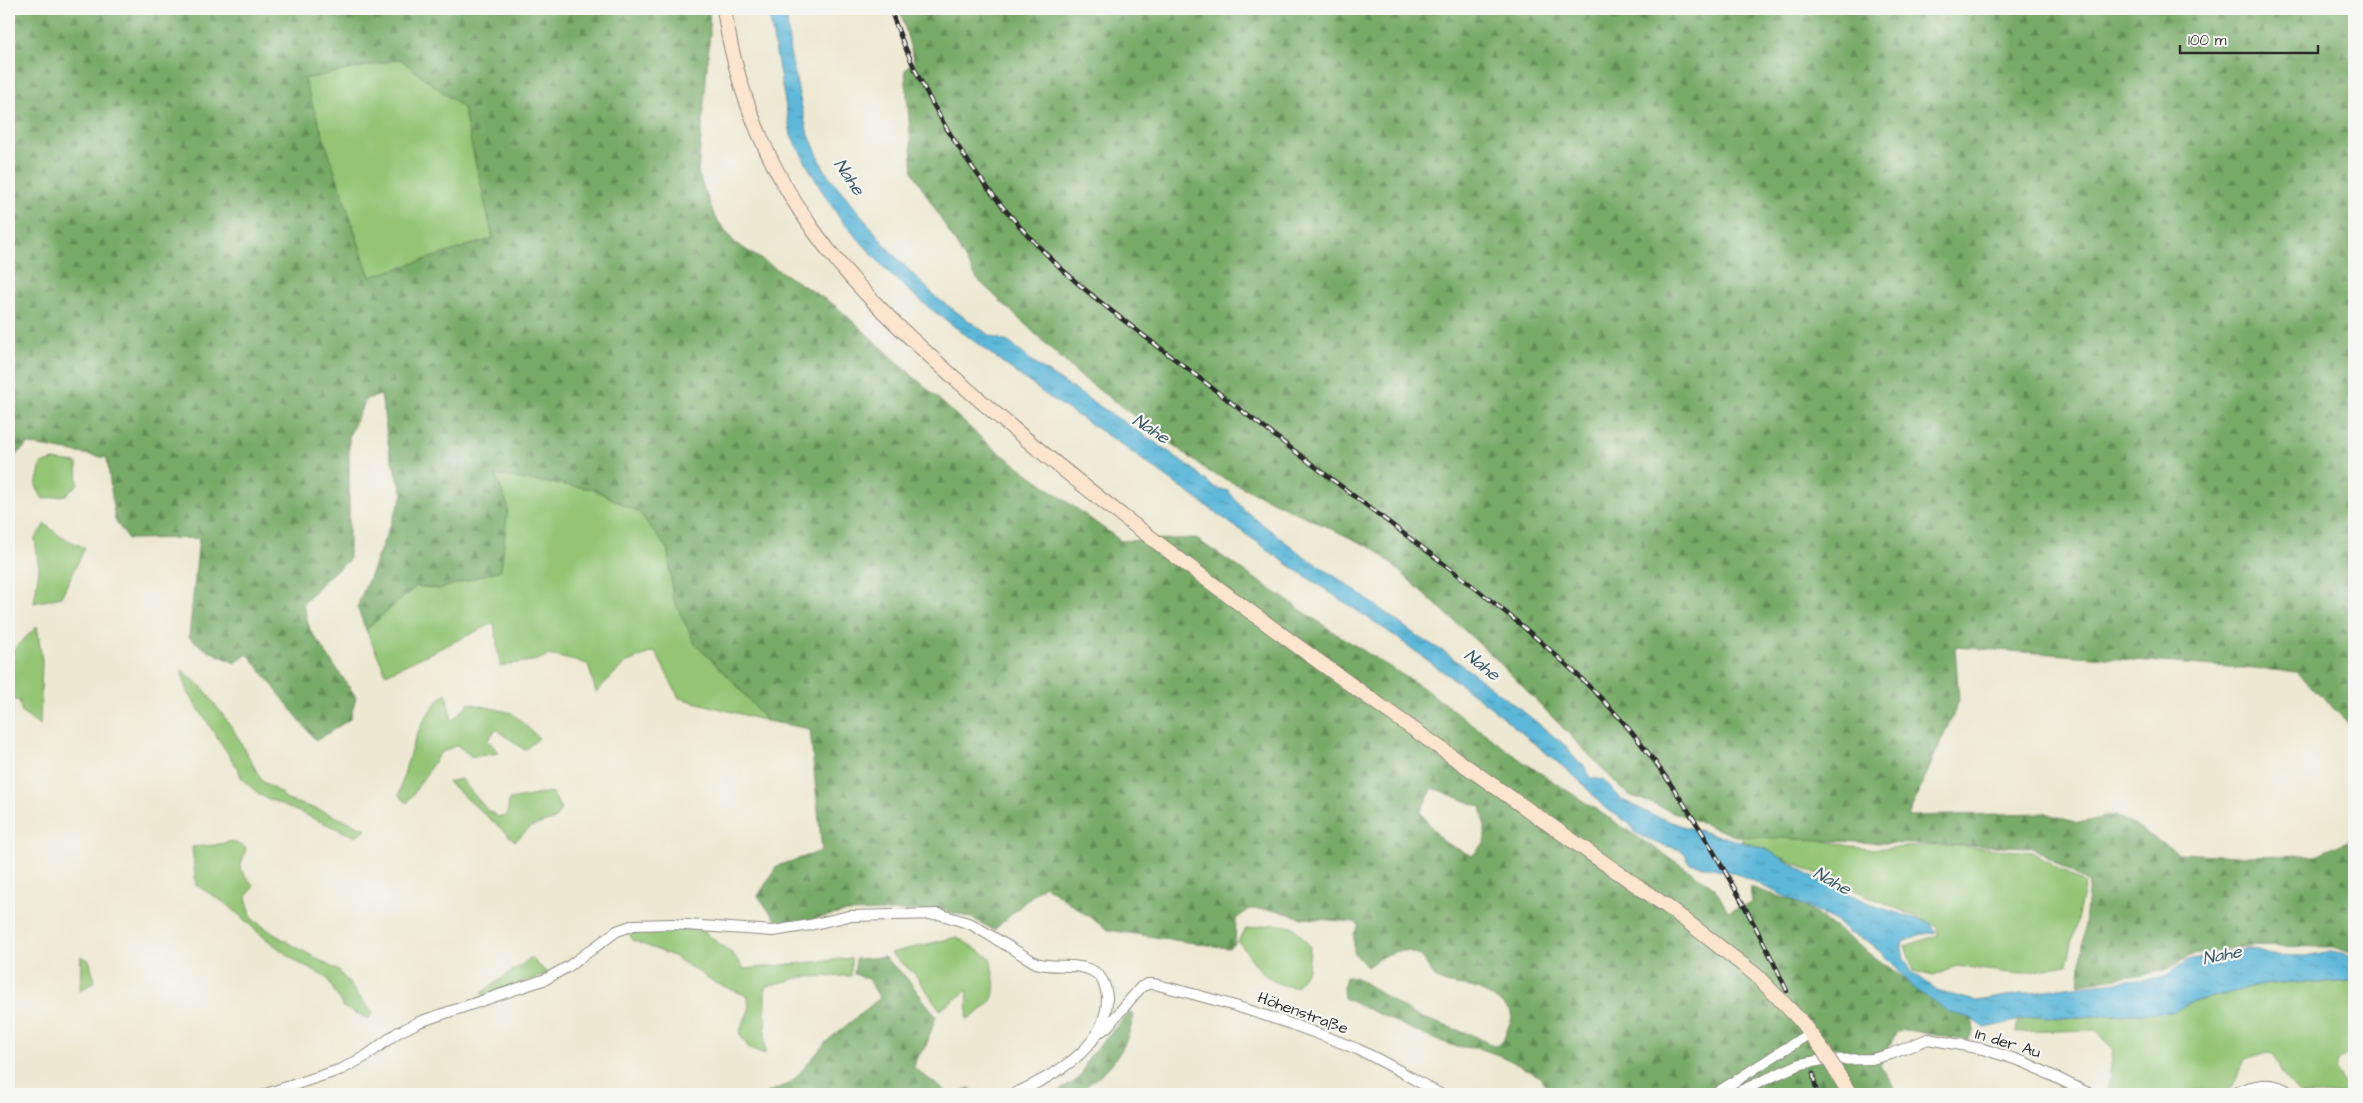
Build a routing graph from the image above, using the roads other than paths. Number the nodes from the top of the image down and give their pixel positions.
1 (724, 9) edge
2 (1810, 1033) junction
3 (1096, 1034) junction
4 (266, 1094) edge
5 (1014, 1094) edge
6 (1440, 1094) edge
7 (1716, 1094) edge
8 (1734, 1094) edge
9 (1850, 1094) edge
10 (2090, 1094) edge
11 (2232, 1094) edge
12 (2292, 1094) edge

1 - 2 main road, bridge
2 - 7 street
2 - 9 main road, bridge
3 - 4 street
3 - 5 street
3 - 6 street, Höhenstraße
8 - 10 street, In der Au
11 - 12 street

